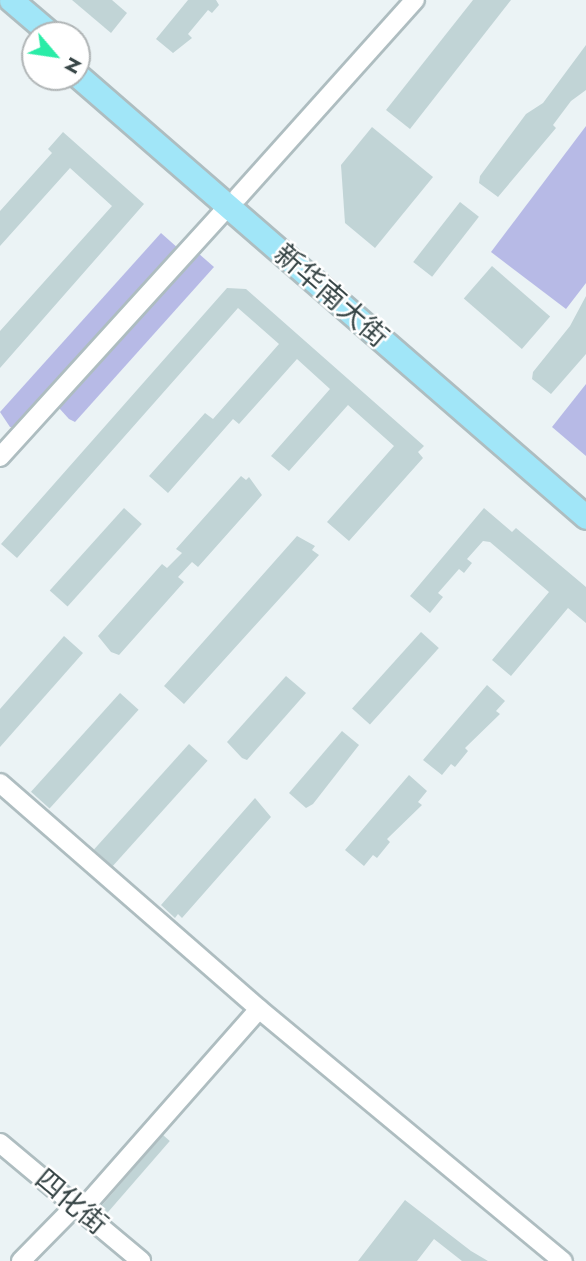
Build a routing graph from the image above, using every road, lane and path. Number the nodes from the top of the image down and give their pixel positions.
1 (11, 0) edge
2 (415, 0) edge
3 (0, 8) edge
4 (36, 21) edge
5 (21, 26) edge
6 (91, 70) edge
7 (91, 86) edge
8 (233, 202) junction
9 (0, 457) edge
10 (586, 499) edge
11 (586, 517) edge
12 (0, 783) edge
13 (258, 1009) junction
14 (0, 1143) edge
15 (78, 1208) junction
16 (21, 1261) edge
17 (141, 1261) edge
18 (563, 1261) edge

1 - 4 main road
2 - 8 street
3 - 5 main road
6 - 8 main road, 新华南大街
7 - 8 main road, 新华南大街
8 - 9 street
8 - 10 main road, 新华南大街
8 - 11 main road, 新华南大街
12 - 13 street
13 - 15 street
13 - 18 street
14 - 15 street, 四化街
15 - 16 street
15 - 17 street, 四化街

